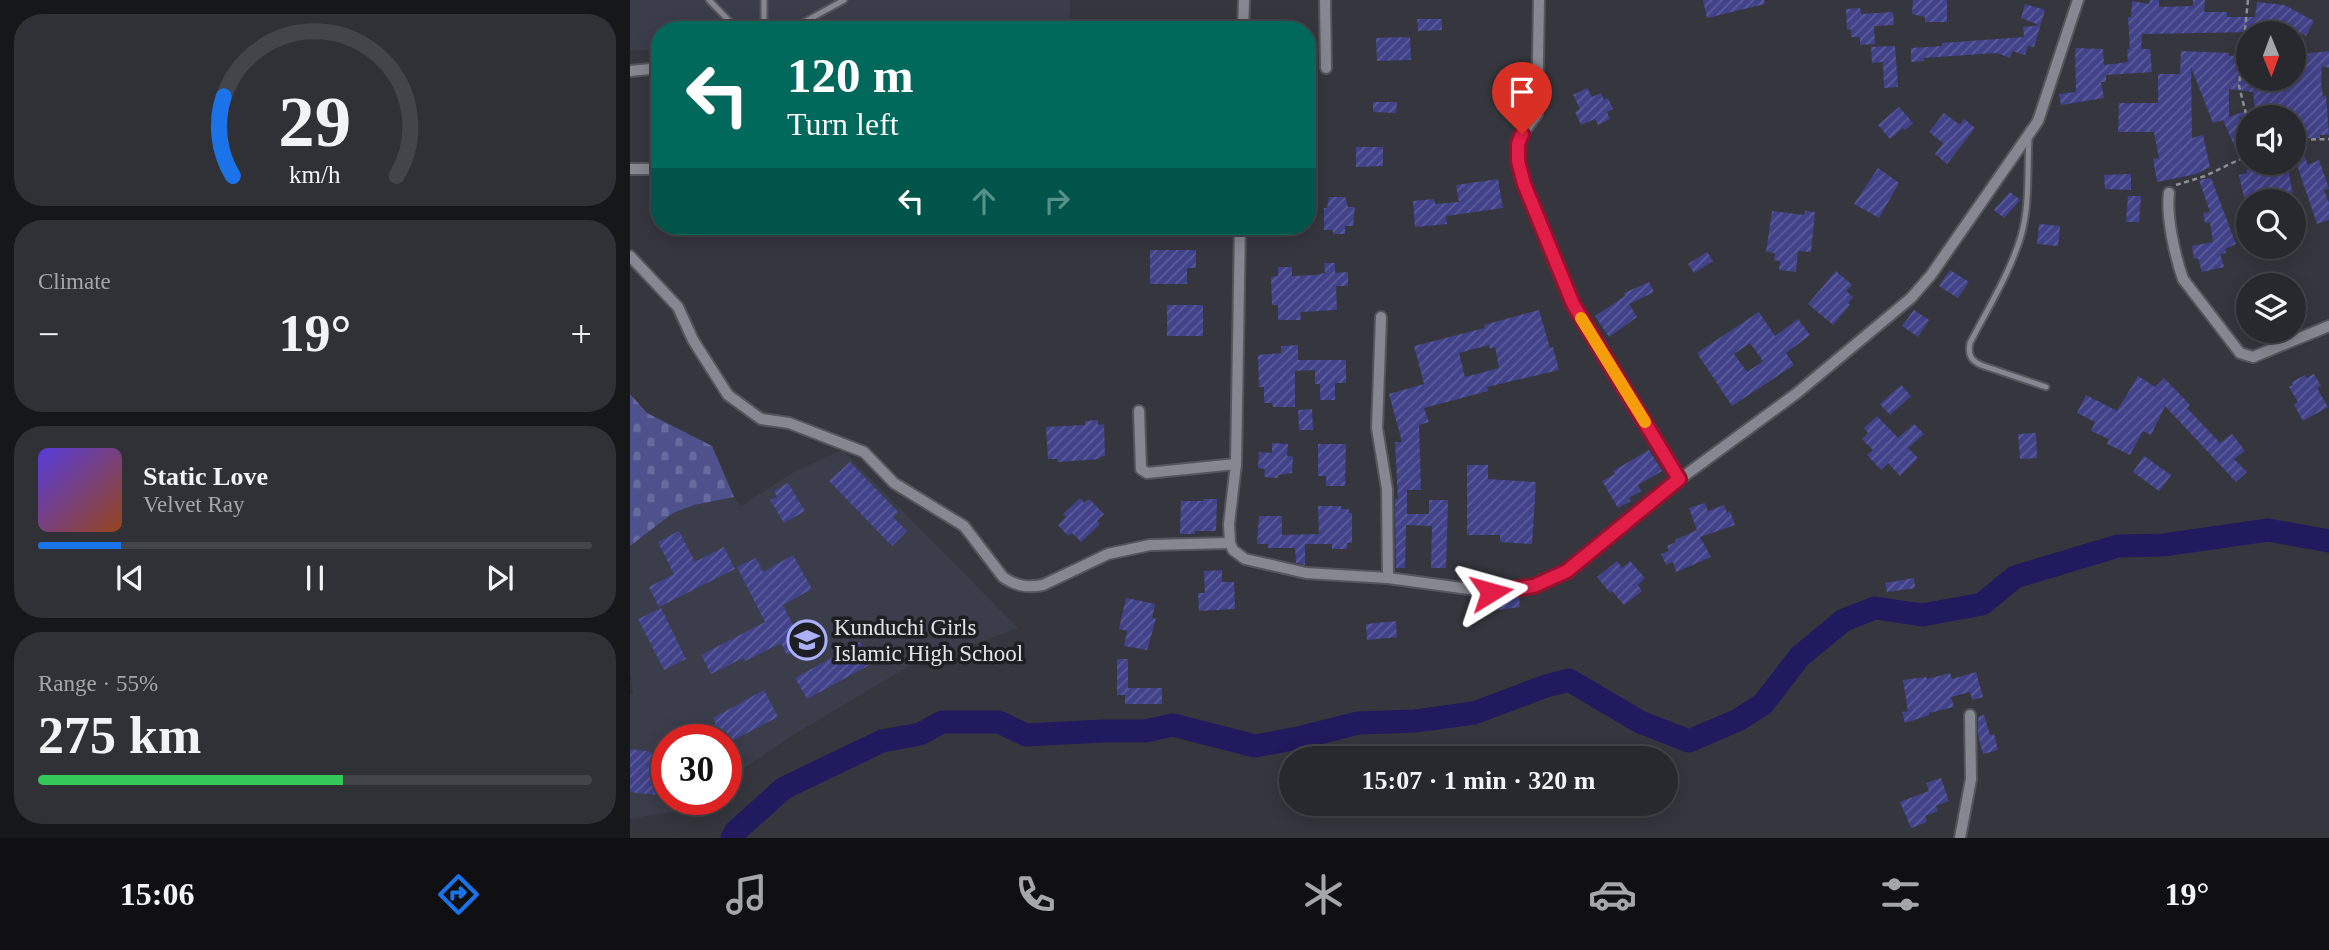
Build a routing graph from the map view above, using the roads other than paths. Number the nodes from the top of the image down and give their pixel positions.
1 (709, 0) edge
2 (764, 0) edge
3 (844, 0) edge
4 (1244, 0) edge
5 (1325, 0) edge
6 (1539, 0) edge
7 (2078, 0) edge
8 (729, 21) edge
9 (764, 21) edge
10 (806, 21) edge
11 (1243, 21) edge
12 (1326, 68) dead end
13 (651, 69) edge
14 (630, 71) edge
15 (2029, 136) junction
16 (630, 169) edge
17 (651, 169) edge
18 (2169, 193) road end
19 (1240, 235) edge
20 (630, 256) edge
21 (1381, 317) dead end
22 (2329, 327) edge
23 (2046, 387) dead end
24 (1139, 411) dead end
25 (1236, 464) junction
26 (1679, 479) junction
27 (1230, 543) junction
28 (1388, 578) junction
29 (1970, 715) dead end
30 (1960, 838) edge

1 - 8 lane
2 - 9 lane
3 - 10 lane
4 - 11 street
5 - 12 street
6 - 26 street
7 - 15 street
13 - 14 street
15 - 23 lane
15 - 26 street
16 - 17 street
18 - 22 street
19 - 25 street
20 - 27 street
21 - 28 street
24 - 25 street
25 - 27 street
26 - 28 street
27 - 28 street
29 - 30 street

